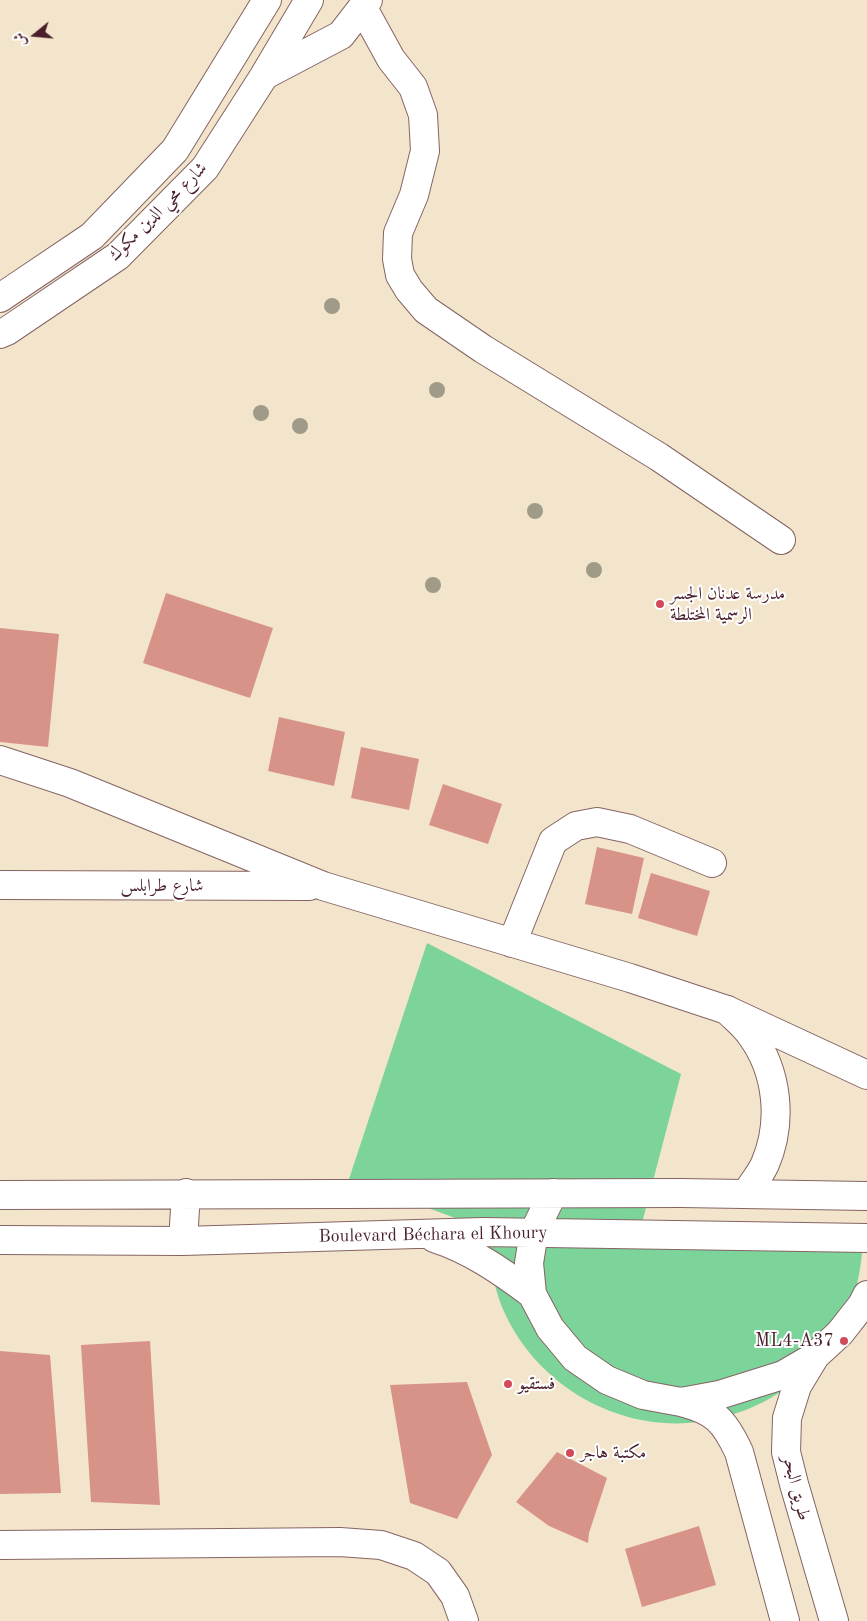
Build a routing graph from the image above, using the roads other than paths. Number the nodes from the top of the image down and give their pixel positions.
1 (267, 0) edge
2 (309, 0) edge
3 (366, 4) edge
4 (264, 76) junction
5 (0, 298) edge
6 (0, 334) edge
7 (781, 540) dead end
8 (0, 760) edge
9 (712, 863) dead end
10 (0, 886) edge
11 (323, 886) junction
12 (512, 943) junction
13 (727, 1010) junction
14 (867, 1075) edge
15 (186, 1193) junction
16 (553, 1193) junction
17 (0, 1194) edge
18 (746, 1194) junction
19 (858, 1195) edge
20 (534, 1232) junction
21 (421, 1233) junction
22 (859, 1238) edge
23 (0, 1240) edge
24 (183, 1241) junction
25 (532, 1294) junction
26 (867, 1295) edge
27 (814, 1357) junction
28 (681, 1402) junction
29 (0, 1545) edge
30 (464, 1621) edge
31 (785, 1621) edge
32 (834, 1621) edge

1 - 5 main road, شارع محي الدين مكوك
2 - 4 main road, شارع محي الدين مكوك
3 - 4 main road
3 - 7 main road
4 - 6 main road, شارع محي الدين مكوك
8 - 11 main road
9 - 12 main road
10 - 11 main road, شارع طرابلس
11 - 12 main road
12 - 13 main road
13 - 14 main road
13 - 18 main road
15 - 16 main road
15 - 17 main road
15 - 24 main road
16 - 18 main road
16 - 20 main road, طريق البحر
18 - 19 main road
19 - 22 main road
20 - 21 main road, Boulevard Béchara el Khoury
20 - 22 main road, Boulevard Béchara el Khoury
20 - 25 main road, طريق البحر
21 - 24 main road, Boulevard Béchara el Khoury
21 - 25 main road
23 - 24 main road, Boulevard Béchara el Khoury
25 - 28 main road, طريق البحر
26 - 27 main road, طريق البحر
27 - 28 main road, طريق البحر
27 - 32 main road, طريق البحر
28 - 31 main road, طريق البحر
29 - 30 main road

